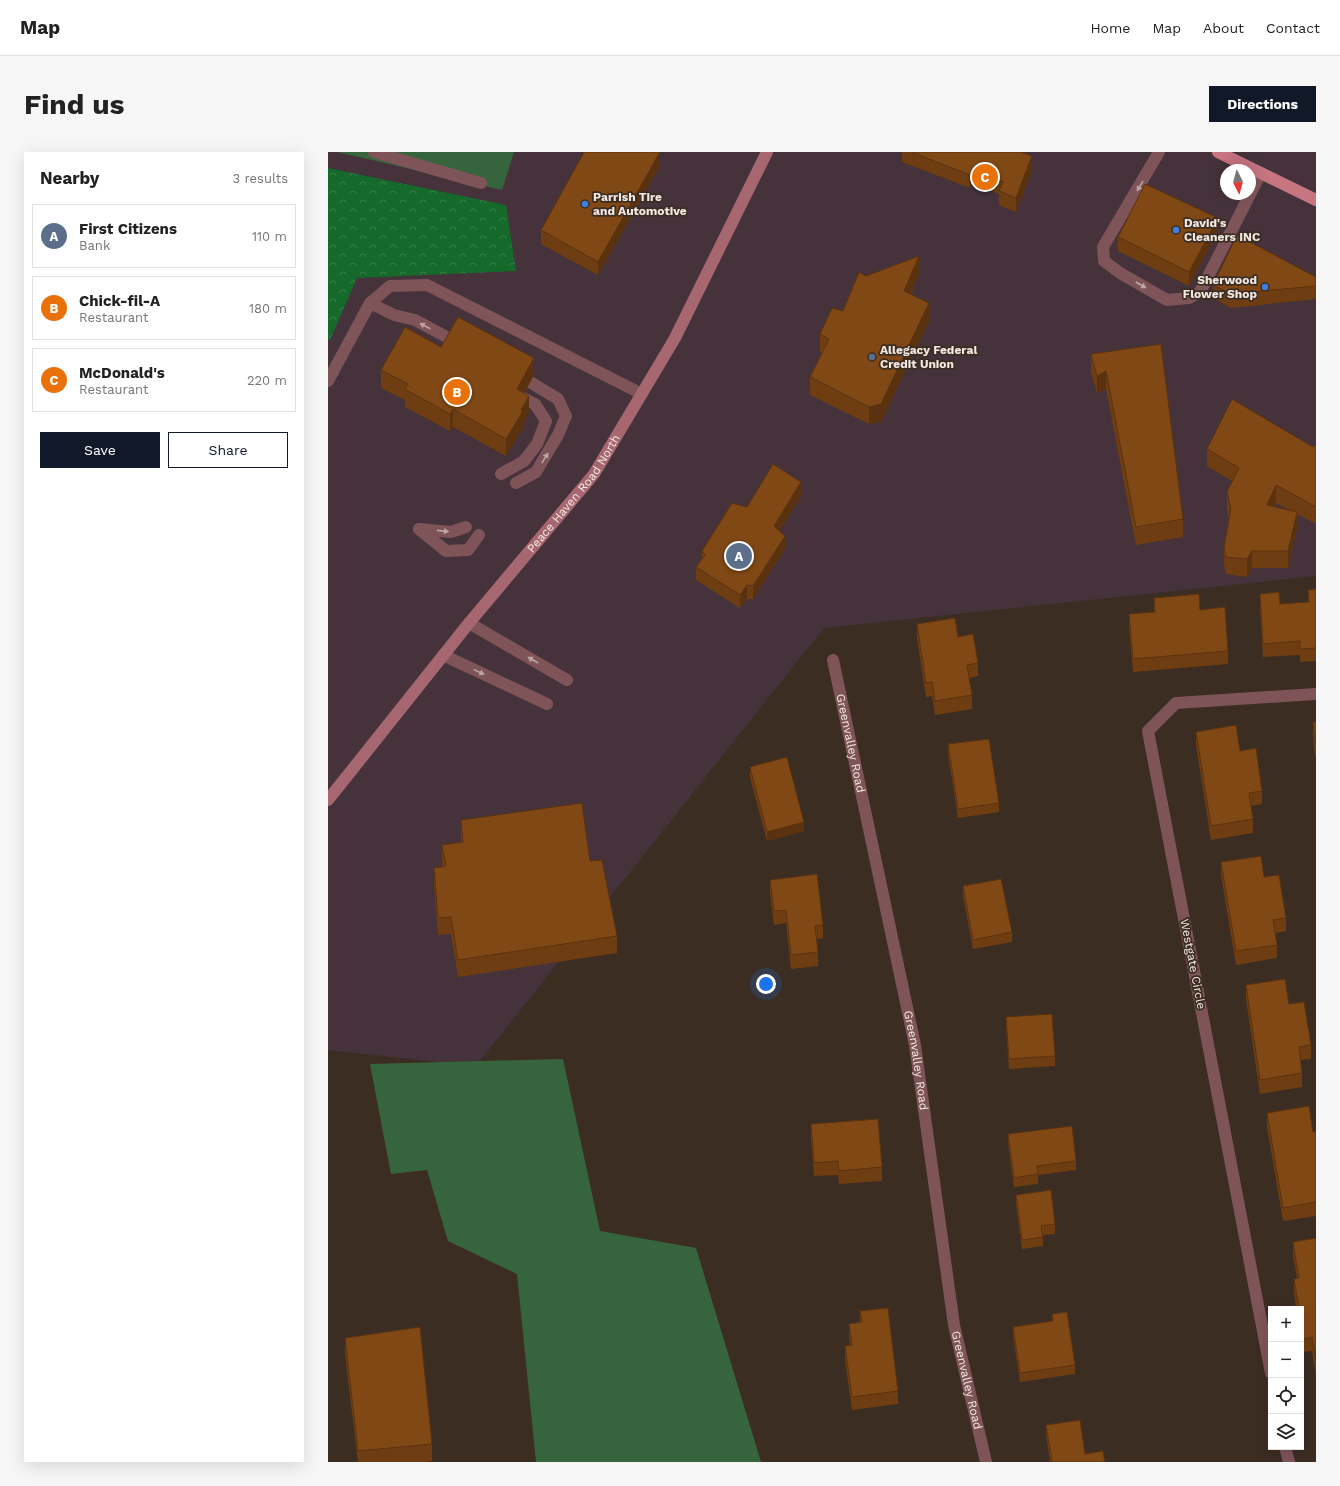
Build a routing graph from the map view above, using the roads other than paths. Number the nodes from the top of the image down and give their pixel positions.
1 (374, 152) edge
2 (767, 152) edge
3 (1159, 152) edge
4 (1218, 152) edge
5 (1261, 173) junction
6 (481, 183) dead end
7 (1316, 200) edge
8 (370, 303) junction
9 (394, 315) junction
10 (409, 332) edge
11 (454, 341) edge
12 (328, 381) edge
13 (530, 382) edge
14 (642, 394) junction
15 (521, 397) edge
16 (501, 474) dead end
17 (516, 482) dead end
18 (466, 527) dead end
19 (479, 536) dead end
20 (469, 623) junction
21 (444, 655) junction
22 (833, 660) dead end
23 (567, 680) dead end
24 (1316, 694) edge
25 (547, 704) dead end
26 (328, 800) edge
27 (1268, 1357) edge
28 (1286, 1450) edge
29 (986, 1462) edge
30 (1289, 1462) edge

1 - 6 street
2 - 14 main road, Peace Haven Road North
3 -> 5 street
4 - 5 main road
5 - 7 main road
8 - 9 street
8 - 12 street
8 - 14 street
9 - 10 street
11 -> 9 street
17 -> 13 street
14 - 20 main road, Peace Haven Road North
15 - 16 street
19 -> 18 street
20 - 21 main road, Peace Haven Road North
23 -> 20 street
21 -> 25 street
21 - 26 main road, Peace Haven Road North
22 - 29 street, Greenvalley Road
24 - 27 street, Westgate Circle
28 - 30 street

